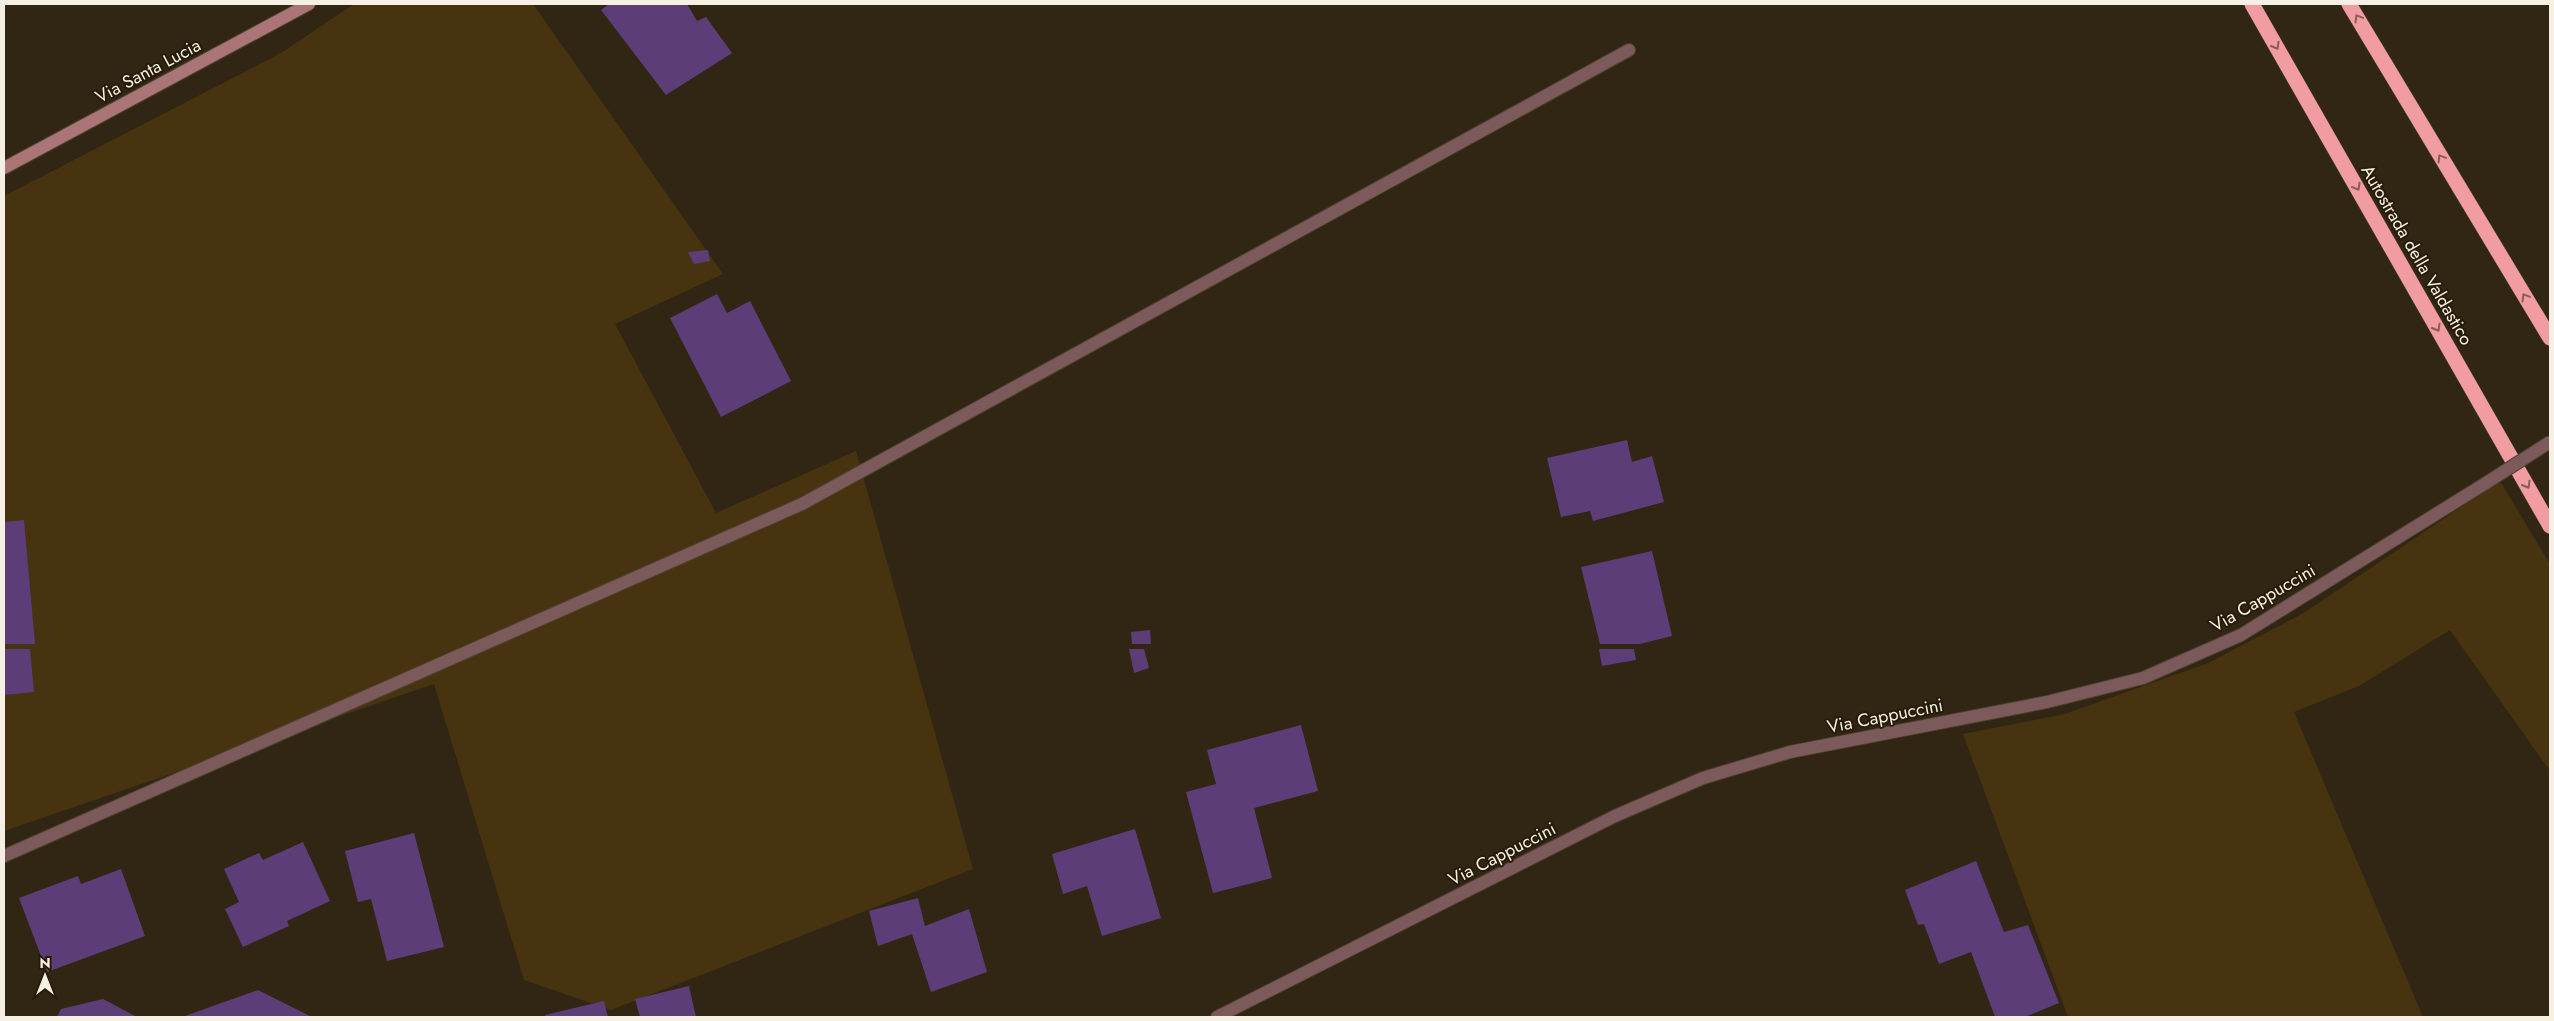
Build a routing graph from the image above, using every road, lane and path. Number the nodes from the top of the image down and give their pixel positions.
1 (308, 4) edge
2 (2252, 4) edge
3 (2349, 4) edge
4 (1629, 50) dead end
5 (4, 168) edge
6 (2550, 338) edge
7 (2550, 442) edge
8 (2550, 526) edge
9 (4, 856) edge
10 (1217, 1017) edge

1 - 5 street, Via Santa Lucia
2 -> 8 highway, Autostrada della Valdastico
6 -> 3 highway
4 - 9 street
7 - 10 street, Via Cappuccini, bridge

